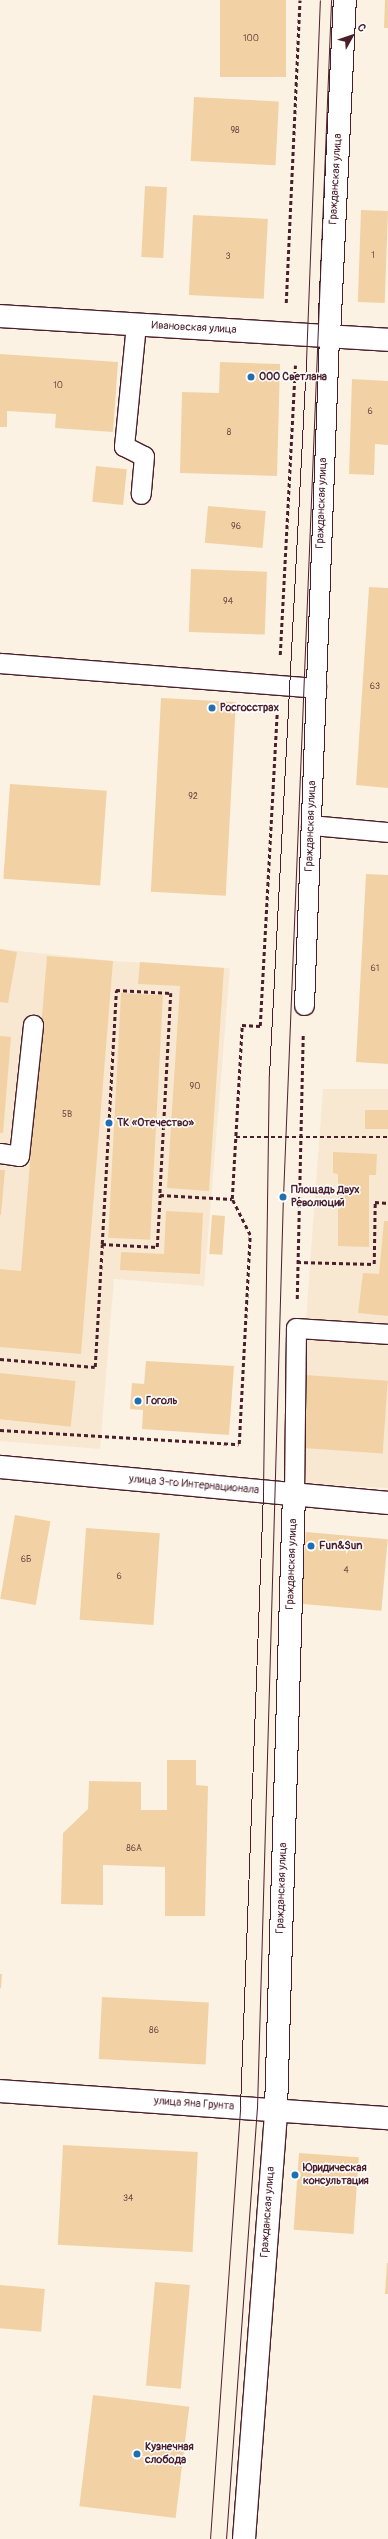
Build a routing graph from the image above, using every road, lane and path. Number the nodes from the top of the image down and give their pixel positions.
1 (300, 0) edge
2 (345, 0) edge
3 (286, 308) dead end
4 (0, 316) edge
5 (136, 324) junction
6 (329, 336) junction
7 (388, 340) edge
8 (296, 360) dead end
9 (142, 494) dead end
10 (0, 663) edge
11 (278, 685) junction
12 (316, 688) junction
13 (311, 825) junction
14 (388, 832) edge
15 (304, 1005) joint
16 (33, 1025) dead end
17 (236, 1137) junction
18 (300, 1137) junction
19 (388, 1137) edge
20 (0, 1153) edge
21 (160, 1195) junction
22 (232, 1199) junction
23 (388, 1203) edge
24 (102, 1244) junction
25 (298, 1262) junction
26 (296, 1328) junction
27 (388, 1334) edge
28 (0, 1358) edge
29 (0, 1430) edge
30 (0, 1467) edge
31 (294, 1493) junction
32 (388, 1503) edge
33 (0, 2091) edge
34 (276, 2110) junction
35 (388, 2118) edge
36 (244, 2539) edge

1 - 3 path
2 - 6 street, Гражданская улица
4 - 5 street, Ивановская улица
5 - 6 street, Ивановская улица
5 - 9 lane
6 - 7 street, Ивановская улица
6 - 12 lane, Гражданская улица
8 - 11 path
10 - 11 lane
11 - 12 lane
11 - 17 path
12 - 13 lane, Гражданская улица
13 - 14 lane
13 - 15 lane, Гражданская улица
15 - 18 path
16 - 20 lane
17 - 18 path
17 - 22 path
18 - 19 path
18 - 25 path
21 - 22 path
21 - 24 path
21 - 24 path
22 - 29 path
23 - 25 path
24 - 28 path
25 - 26 path
26 - 27 lane
26 - 31 lane, Гражданская улица
30 - 31 street, улица 3-го Интернационала
31 - 32 street, улица 3-го Интернационала
31 - 34 street, Гражданская улица
33 - 34 street, улица Яна Грунта
34 - 35 street, улица Яна Грунта
34 - 36 street, Гражданская улица

